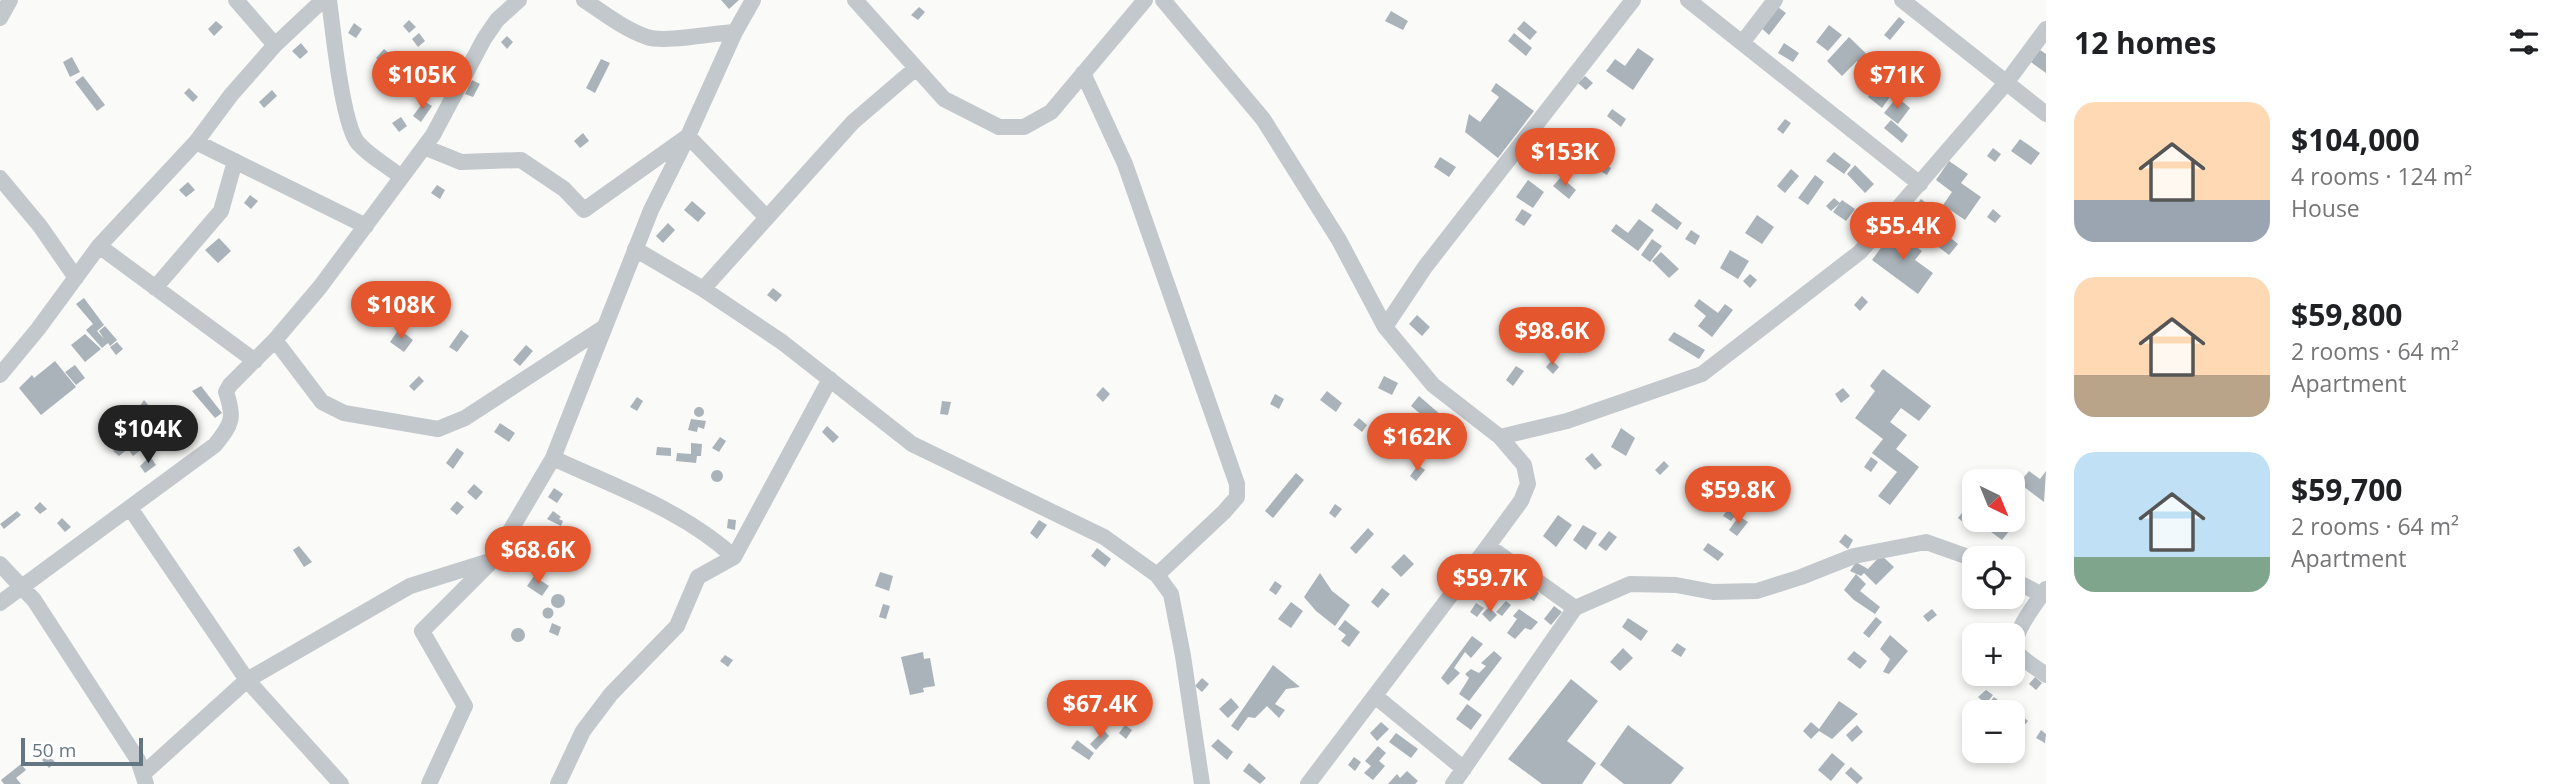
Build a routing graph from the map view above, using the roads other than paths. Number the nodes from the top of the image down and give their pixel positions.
1 (10, 0) edge
2 (236, 0) edge
3 (323, 0) edge
4 (329, 0) edge
5 (519, 0) edge
6 (584, 0) edge
7 (753, 0) edge
8 (1145, 0) edge
9 (1163, 0) edge
10 (1633, 0) edge
11 (1688, 0) edge
12 (1775, 0) edge
13 (1910, 2) edge
14 (861, 3) edge
15 (0, 18) edge
16 (2046, 29) edge
17 (735, 32) junction
18 (1742, 43) junction
19 (275, 45) junction
20 (916, 68) junction
21 (1083, 73) junction
22 (2006, 83) junction
23 (2046, 114) edge
24 (688, 136) junction
25 (196, 142) junction
26 (424, 147) junction
27 (235, 161) junction
28 (401, 177) junction
29 (0, 178) edge
30 (1920, 184) junction
31 (767, 218) junction
32 (366, 226) junction
33 (99, 246) junction
34 (635, 249) junction
35 (76, 278) junction
36 (155, 288) junction
37 (703, 289) junction
38 (1385, 327) junction
39 (603, 328) junction
40 (275, 340) junction
41 (255, 361) junction
42 (0, 376) edge
43 (830, 379) junction
44 (1500, 437) junction
45 (553, 458) junction
46 (130, 508) junction
47 (1488, 546) junction
48 (1962, 555) edge
49 (734, 557) junction
50 (493, 560) junction
51 (0, 564) edge
52 (1157, 575) junction
53 (2025, 584) edge
54 (22, 587) junction
55 (2044, 592) edge
56 (0, 603) edge
57 (1576, 608) junction
58 (2046, 675) edge
59 (247, 680) junction
60 (1375, 696) junction
61 (1464, 769) junction
62 (145, 779) edge
63 (341, 784) edge
64 (429, 784) edge
65 (558, 784) edge
66 (1202, 784) edge
67 (1308, 784) edge
68 (1453, 784) edge

1 - 15 street
2 - 19 street
3 - 19 street
4 - 28 street
5 - 26 street
6 - 17 street
7 - 17 street
8 - 21 street
9 - 38 street
10 - 38 street
11 - 18 street
12 - 18 street
13 - 22 street
14 - 20 street
16 - 22 street
17 - 24 street
18 - 30 street
19 - 25 street
20 - 21 street
20 - 31 street
21 - 52 street
22 - 23 street
22 - 30 street
24 - 26 street
24 - 31 street
24 - 34 street
25 - 27 street
25 - 33 street
26 - 28 street
27 - 32 street
27 - 36 street
28 - 32 street
29 - 35 street
30 - 44 street
31 - 37 street
32 - 40 street
33 - 35 street
33 - 36 street
34 - 37 street
34 - 39 street
35 - 42 street
36 - 41 street
37 - 43 street
38 - 44 street
39 - 40 street
39 - 45 street
40 - 41 street
41 - 46 street
43 - 49 street
43 - 52 street
44 - 47 street
45 - 49 street
45 - 50 street
46 - 54 street
46 - 59 street
47 - 57 street
47 - 60 street
48 - 57 street
49 - 65 street
50 - 59 street
50 - 64 street
51 - 54 street
52 - 66 street
53 - 55 street
54 - 56 street
54 - 62 street
55 - 58 street
57 - 61 street
59 - 62 street
59 - 63 street
60 - 61 street
60 - 67 street
61 - 68 street

